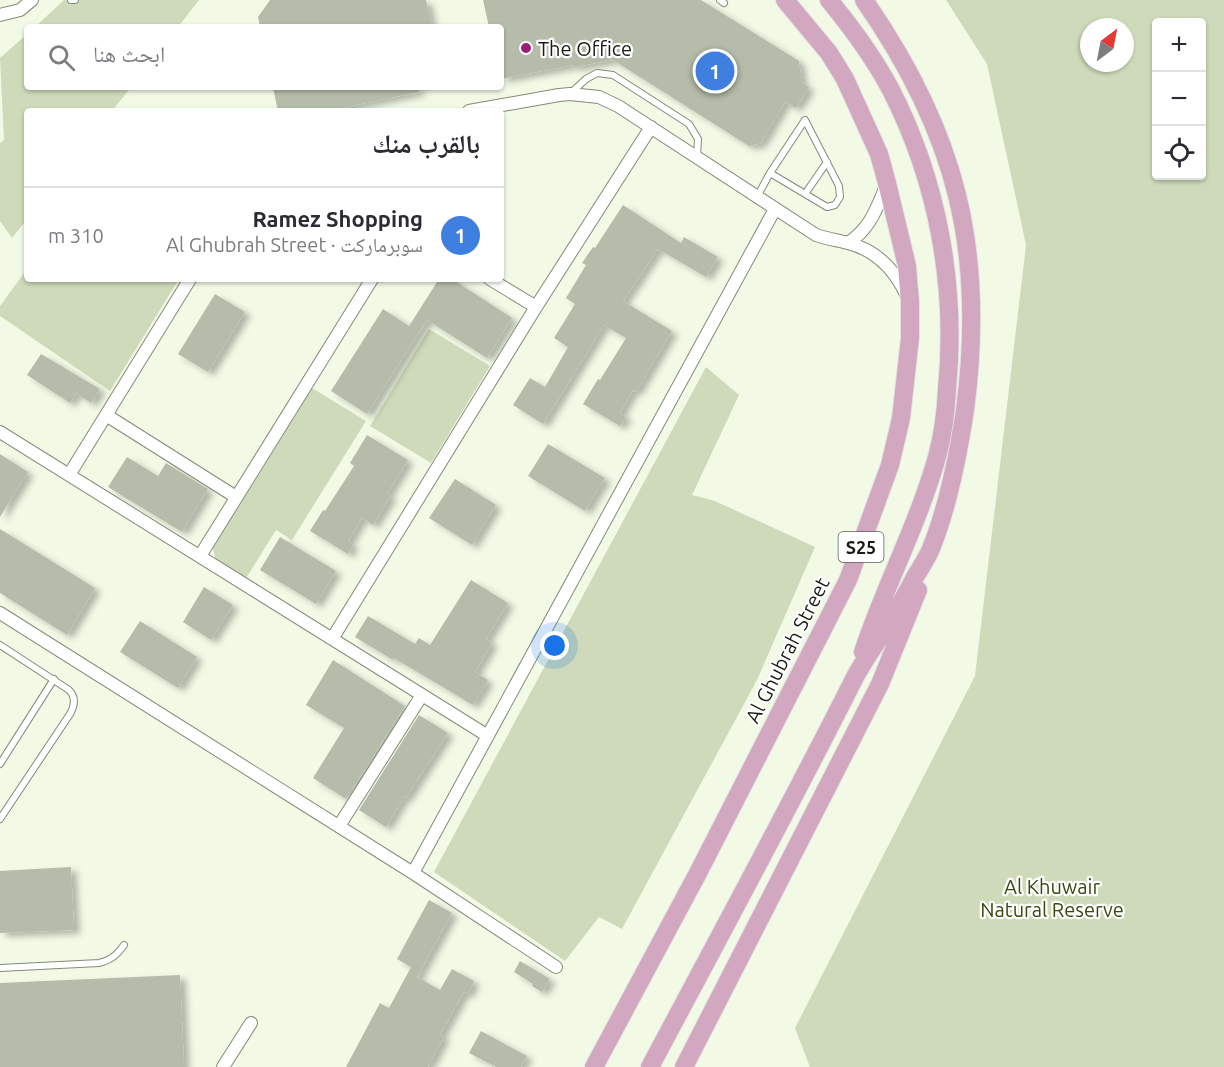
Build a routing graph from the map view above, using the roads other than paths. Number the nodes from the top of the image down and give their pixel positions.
1 (32, 0) edge
2 (780, 0) edge
3 (785, 0) edge
4 (829, 0) edge
5 (864, 0) edge
6 (872, 0) edge
7 (21, 10) junction
8 (0, 15) edge
9 (800, 15) junction
10 (0, 22) edge
11 (890, 37) junction
12 (570, 94) junction
13 (487, 108) edge
14 (651, 127) junction
15 (697, 156) junction
16 (827, 162) junction
17 (770, 173) junction
18 (887, 183) junction
19 (805, 194) junction
20 (758, 195) junction
21 (775, 209) junction
22 (848, 243) junction
23 (188, 282) edge
24 (370, 282) edge
25 (495, 282) edge
26 (910, 302) junction
27 (536, 308) junction
28 (106, 415) junction
29 (0, 432) edge
30 (69, 475) junction
31 (236, 497) junction
32 (931, 548) junction
33 (200, 556) junction
34 (0, 613) edge
35 (332, 639) junction
36 (0, 645) edge
37 (855, 676) junction
38 (54, 679) junction
39 (422, 695) junction
40 (488, 736) junction
41 (0, 764) edge
42 (0, 819) edge
43 (339, 826) junction
44 (413, 873) junction
45 (124, 945) dead end
46 (556, 967) dead end
47 (0, 969) edge
48 (251, 1023) dead end
49 (223, 1067) edge
50 (594, 1067) edge
51 (650, 1067) edge
52 (684, 1067) edge

1 - 7 street
2 - 9 main road
3 - 9 main road, Al Ghubrah Street / S25
4 - 37 main road
5 - 11 main road
6 - 11 main road
7 - 8 street
7 - 10 lane
9 - 18 main road, Al Ghubrah Street / S25
11 - 32 main road
12 - 13 street
12 - 14 street
12 - 15 lane
14 - 15 street
14 - 27 street
15 - 20 street
16 - 17 lane
16 - 19 lane
16 - 19 lane
17 - 19 lane
17 - 20 lane
18 - 22 street
18 - 26 main road, Al Ghubrah Street / S25
20 - 21 street
21 - 22 street
21 - 40 street
22 - 26 street
23 - 28 street
24 - 31 street
25 - 27 street
26 - 50 main road, Al Ghubrah Street / S25
27 - 35 street
28 - 30 street
28 - 31 street
29 - 30 street
30 - 33 street
31 - 33 street
32 - 37 main road
32 - 52 main road
33 - 35 street
34 - 43 street
35 - 39 street
36 - 38 lane
37 - 51 main road
38 - 41 lane
38 - 42 lane
39 - 40 street
39 - 43 street
40 - 44 street
43 - 44 street
44 - 46 street
45 - 47 lane
48 - 49 street

